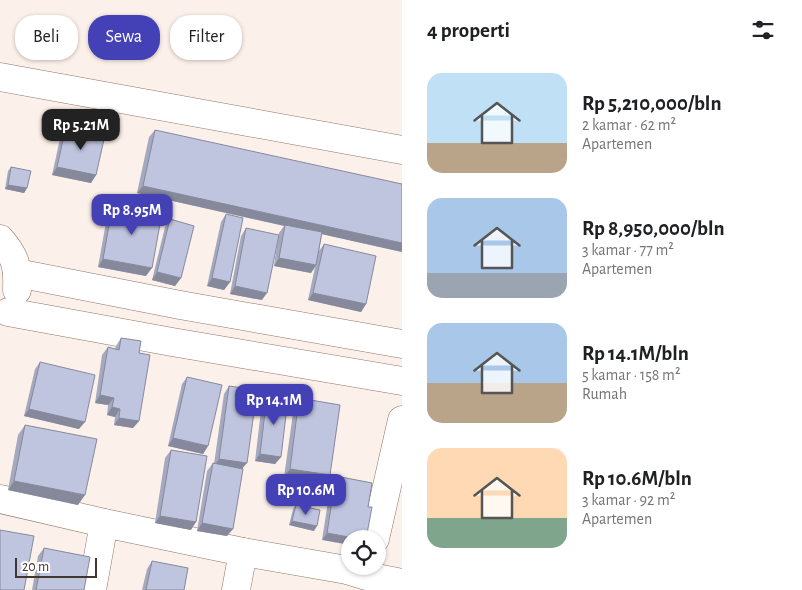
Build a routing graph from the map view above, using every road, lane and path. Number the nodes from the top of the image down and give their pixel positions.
1 (0, 77) edge
2 (402, 150) edge
3 (0, 239) edge
4 (17, 273) junction
5 (180, 305) junction
6 (4, 317) edge
7 (172, 342) junction
8 (402, 344) edge
9 (402, 381) edge
10 (402, 420) edge
11 (0, 499) edge
12 (104, 523) junction
13 (377, 530) edge
14 (243, 552) junction
15 (356, 576) edge
16 (402, 584) edge
17 (92, 590) edge
18 (236, 590) edge

1 - 2 street
3 - 4 street
4 - 5 street
4 - 6 street
5 - 7 street
5 - 8 street
6 - 7 street
7 - 9 street
10 - 13 street
11 - 12 street
12 - 14 street
12 - 17 street
14 - 15 street
14 - 18 street
15 - 16 street

